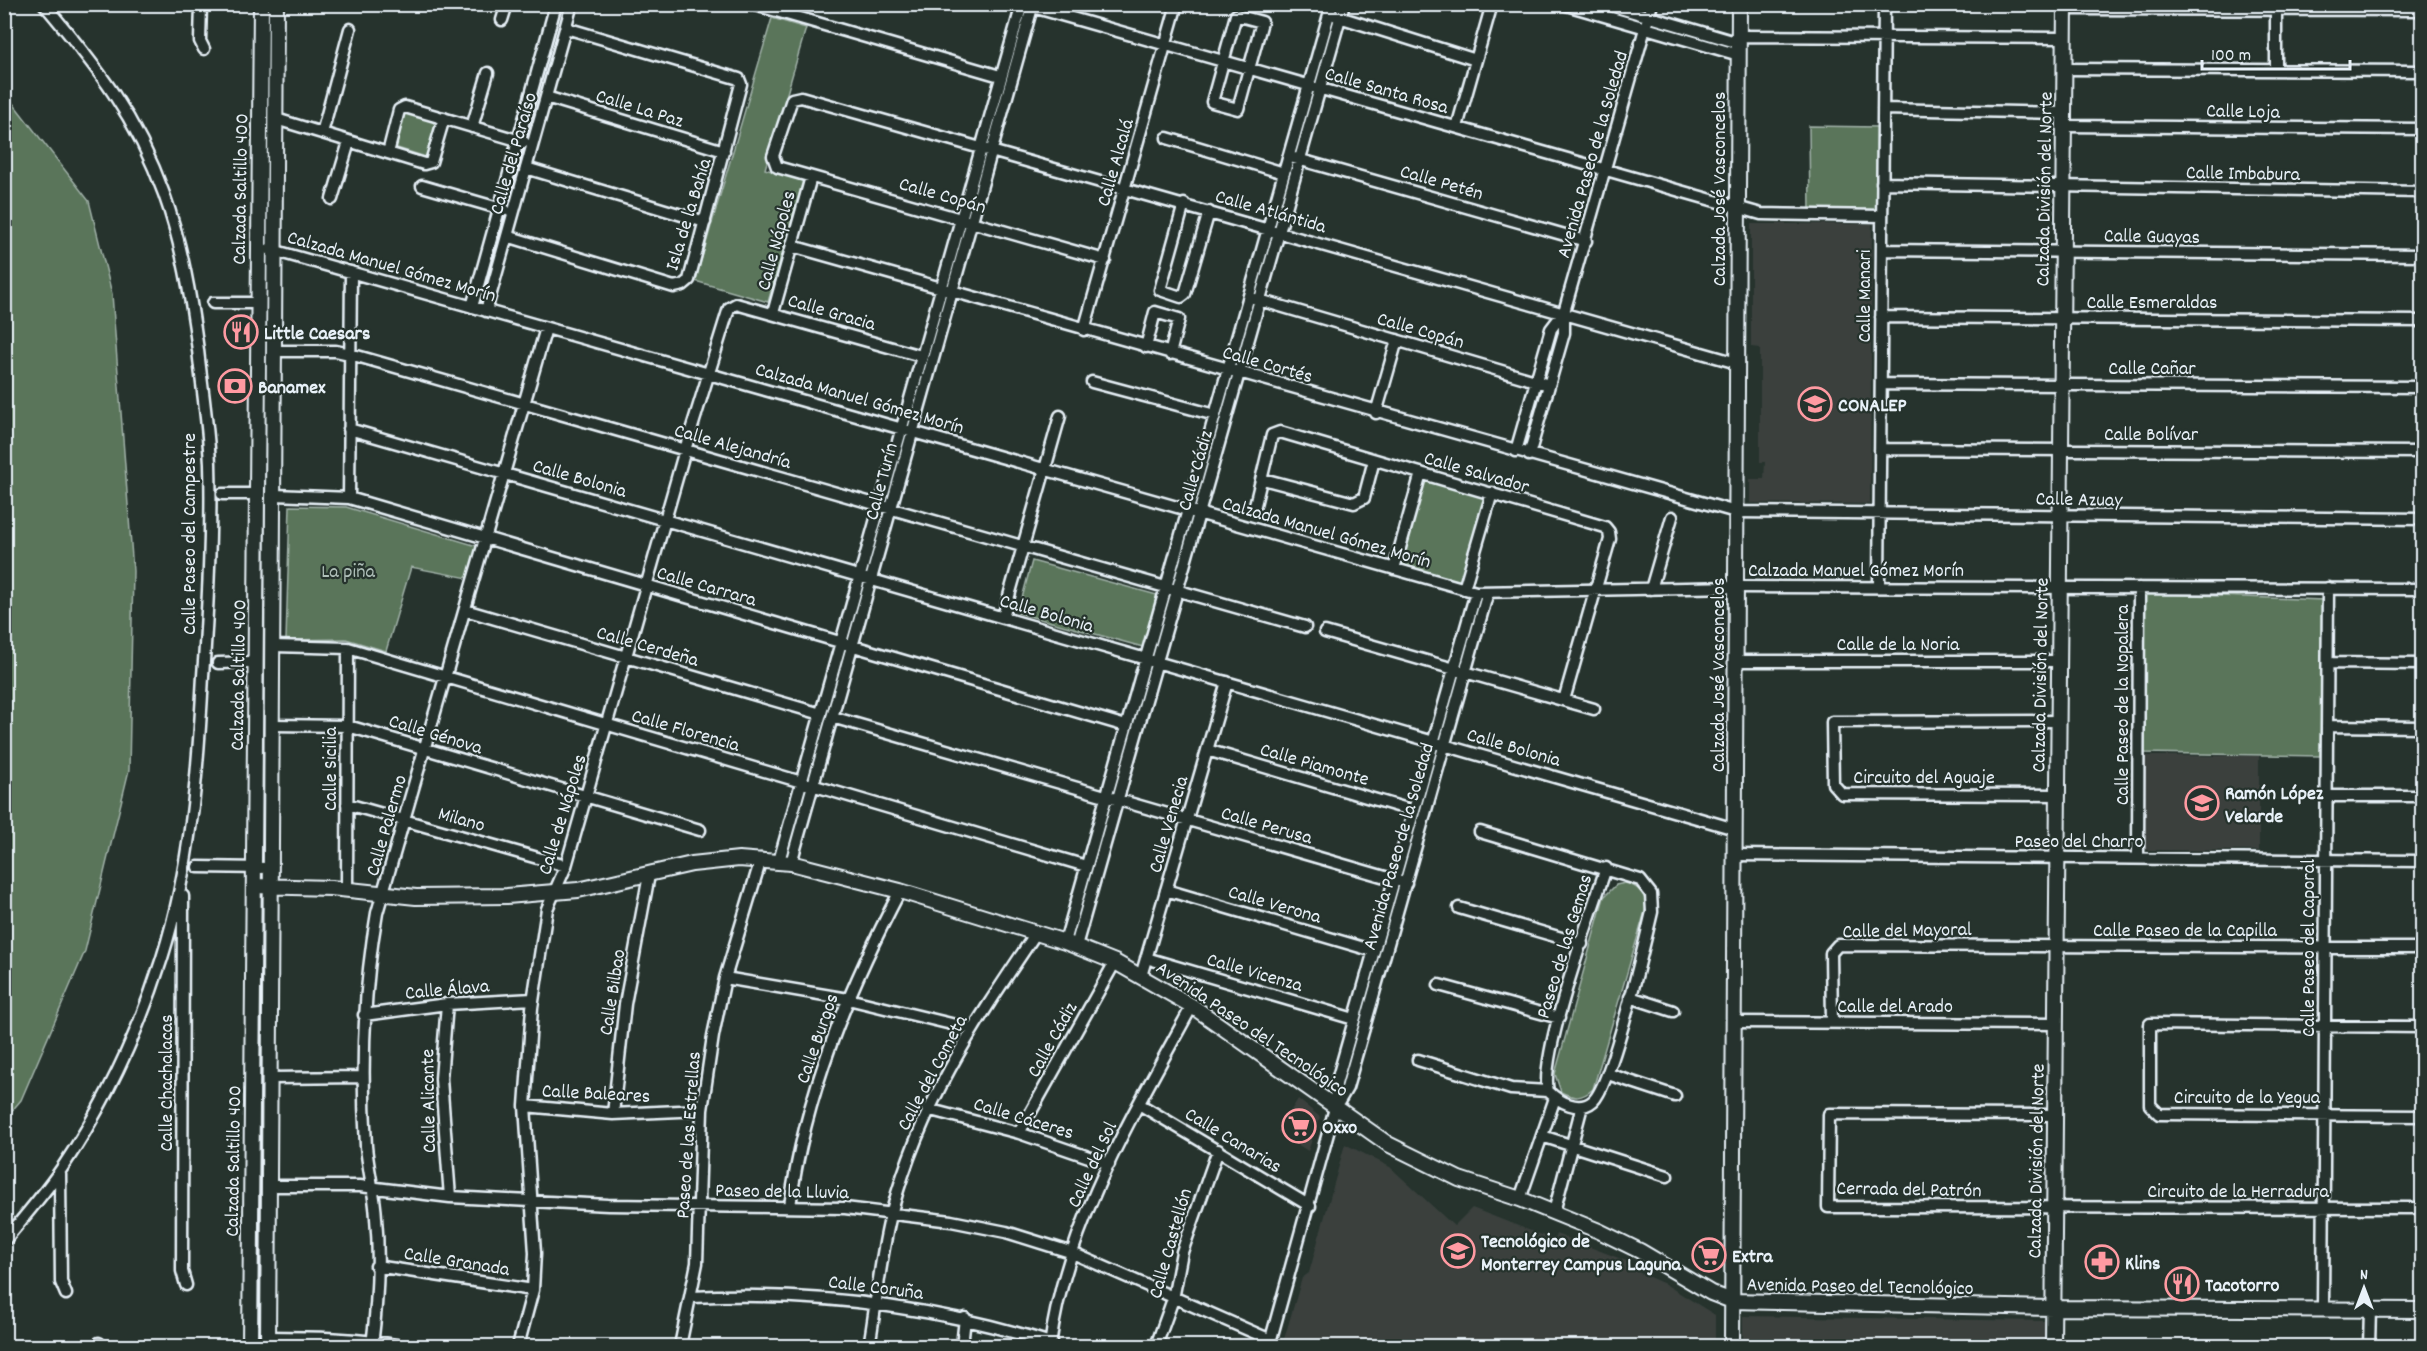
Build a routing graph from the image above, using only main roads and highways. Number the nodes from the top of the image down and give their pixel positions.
1 (261, 4) edge
2 (276, 4) edge
3 (1739, 4) edge
4 (2065, 7) edge
5 (255, 886) junction
6 (271, 887) junction
7 (1732, 1302) junction
8 (2053, 1308) junction
9 (2422, 1310) edge
10 (268, 1342) edge
11 (250, 1347) edge
12 (1732, 1347) edge
13 (2053, 1347) edge

1 - 5 main road, Calzada Saltillo 400
2 - 6 main road, Calzada Saltillo 400
3 - 7 main road, Calzada José Vasconcelos
4 - 8 main road, Calzada División del Norte
5 - 6 main road, Avenida Paseo del Tecnológico
5 - 11 main road, Calzada Saltillo 400
6 - 7 main road, Avenida Paseo del Tecnológico
6 - 10 main road, Calzada Saltillo 400
7 - 8 main road, Avenida Paseo del Tecnológico
7 - 12 main road, Calzada José Vasconcelos
8 - 9 main road, Avenida Paseo del Tecnológico
8 - 13 main road, Calzada División del Norte

